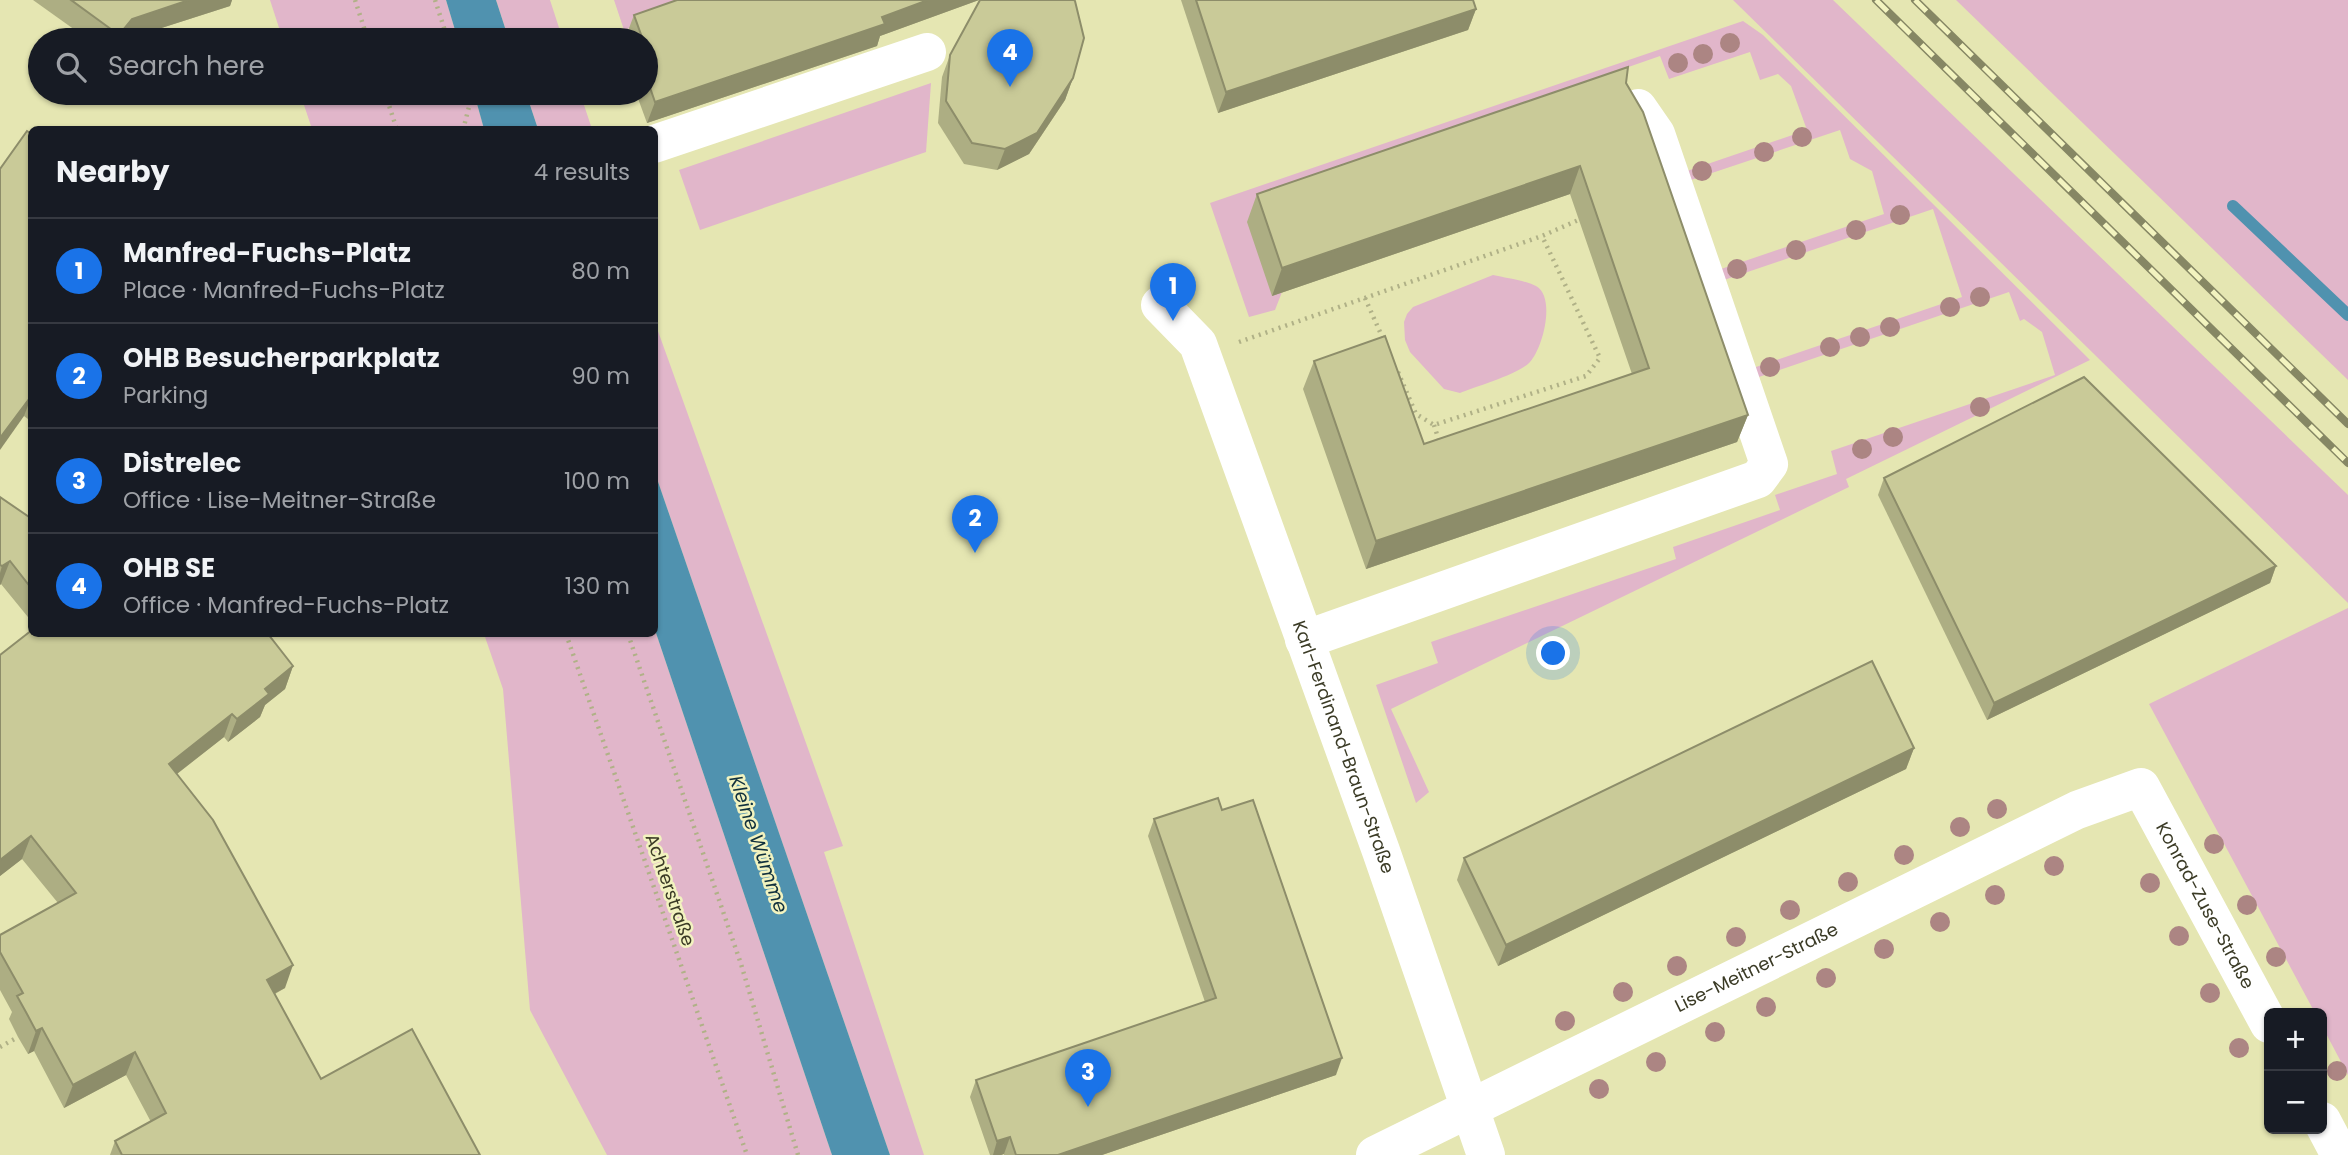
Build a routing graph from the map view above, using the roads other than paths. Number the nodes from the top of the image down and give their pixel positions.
1 (927, 52) dead end
2 (1637, 108) edge
3 (658, 143) edge
4 (1160, 304) dead end
5 (1304, 640) junction
6 (2141, 787) joint
7 (2264, 1015) edge
8 (1470, 1109) junction
9 (2327, 1130) edge
10 (1375, 1155) edge
11 (1486, 1155) edge
12 (2340, 1155) edge

1 - 3 street
2 - 5 street
4 - 5 street, Karl-Ferdinand-Braun-Straße
5 - 8 street, Karl-Ferdinand-Braun-Straße
6 - 7 street, Konrad-Zuse-Straße
6 - 8 street, Lise-Meitner-Straße
8 - 10 street, Lise-Meitner-Straße
8 - 11 street, Karl-Ferdinand-Braun-Straße
9 - 12 street

